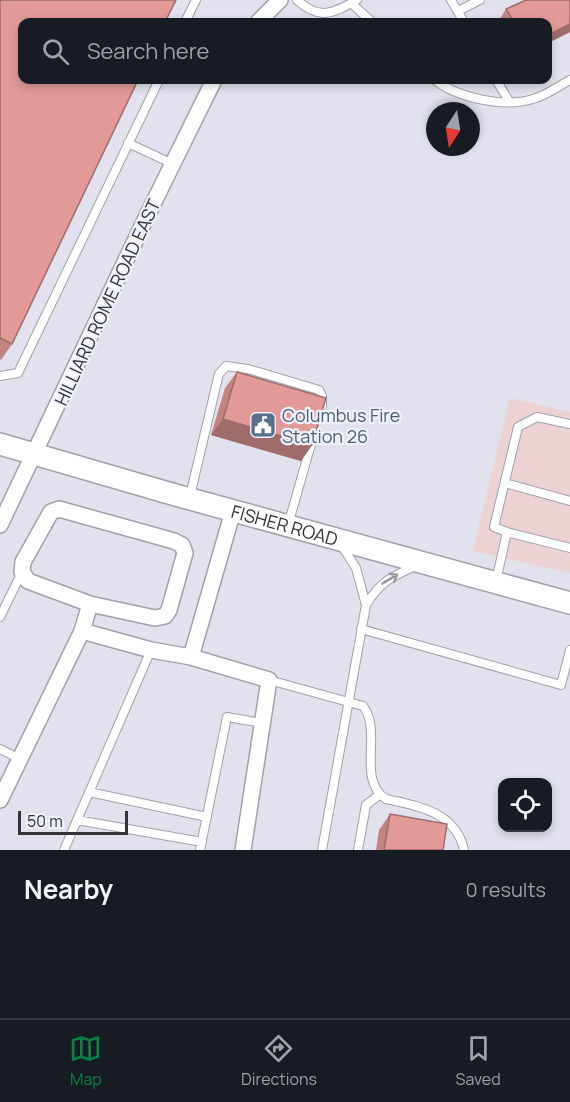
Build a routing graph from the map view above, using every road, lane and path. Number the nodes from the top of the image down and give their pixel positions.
1 (196, 0) edge
2 (280, 0) edge
3 (297, 0) edge
4 (451, 0) edge
5 (478, 0) edge
6 (354, 1) edge
7 (458, 11) junction
8 (187, 18) edge
9 (262, 18) edge
10 (369, 18) edge
11 (462, 18) edge
12 (570, 80) edge
13 (157, 84) edge
14 (212, 84) edge
15 (440, 84) edge
16 (498, 84) edge
17 (509, 101) junction
18 (128, 144) junction
19 (172, 164) junction
20 (0, 376) edge
21 (319, 416) edge
22 (570, 424) edge
23 (316, 427) edge
24 (0, 444) edge
25 (35, 453) junction
26 (505, 483) junction
27 (189, 498) junction
28 (570, 501) edge
29 (233, 511) junction
30 (0, 525) edge
31 (288, 526) junction
32 (507, 532) junction
33 (339, 540) junction
34 (570, 548) edge
35 (422, 563) junction
36 (22, 572) junction
37 (495, 583) junction
38 (570, 603) edge
39 (90, 604) junction
40 (366, 605) junction
41 (0, 616) edge
42 (361, 629) junction
43 (82, 631) junction
44 (151, 650) junction
45 (570, 650) edge
46 (191, 657) junction
47 (269, 680) junction
48 (349, 701) junction
49 (262, 723) junction
50 (0, 749) edge
51 (20, 759) junction
52 (89, 792) junction
53 (379, 795) junction
54 (0, 800) edge
55 (207, 817) junction
56 (77, 820) junction
57 (201, 846) edge
58 (63, 850) edge
59 (243, 850) edge
60 (322, 850) edge
61 (358, 850) edge
62 (464, 850) edge

1 - 8 lane
2 - 9 street
3 - 6 lane
4 - 7 lane
5 - 7 lane
6 - 10 lane
7 - 11 lane
12 - 17 lane
13 - 18 lane
14 - 19 street, HILLIARD ROME ROAD EAST
15 - 17 lane
16 - 17 lane
18 - 19 lane
18 - 20 lane
19 - 25 street, HILLIARD ROME ROAD EAST
21 - 27 lane
22 - 26 lane
23 - 31 lane
24 - 25 main road, FISHER ROAD
25 - 27 main road, FISHER ROAD
25 - 30 street, HILLIARD ROME ROAD EAST
26 - 28 lane
26 - 32 lane
27 - 29 main road, FISHER ROAD
29 - 31 main road, FISHER ROAD
29 - 46 street
31 - 33 main road, FISHER ROAD
32 - 34 lane
32 - 37 lane
33 - 35 main road, FISHER ROAD
33 - 40 lane
35 - 37 main road, FISHER ROAD
40 -> 35 lane
36 - 39 street
36 - 39 street
36 - 41 lane
37 - 38 main road, FISHER ROAD
39 - 43 street
40 - 42 lane
42 - 45 lane
42 - 48 lane
43 - 44 street
43 - 51 street
44 - 46 street
44 - 52 lane
46 - 47 street
47 - 48 lane
47 - 49 street
48 - 53 lane
48 - 60 lane
49 - 55 lane
49 - 59 street
50 - 51 lane
51 - 54 street
52 - 55 lane
52 - 56 lane
53 - 61 lane
53 - 62 lane
55 - 57 lane
56 - 57 lane
56 - 58 lane

